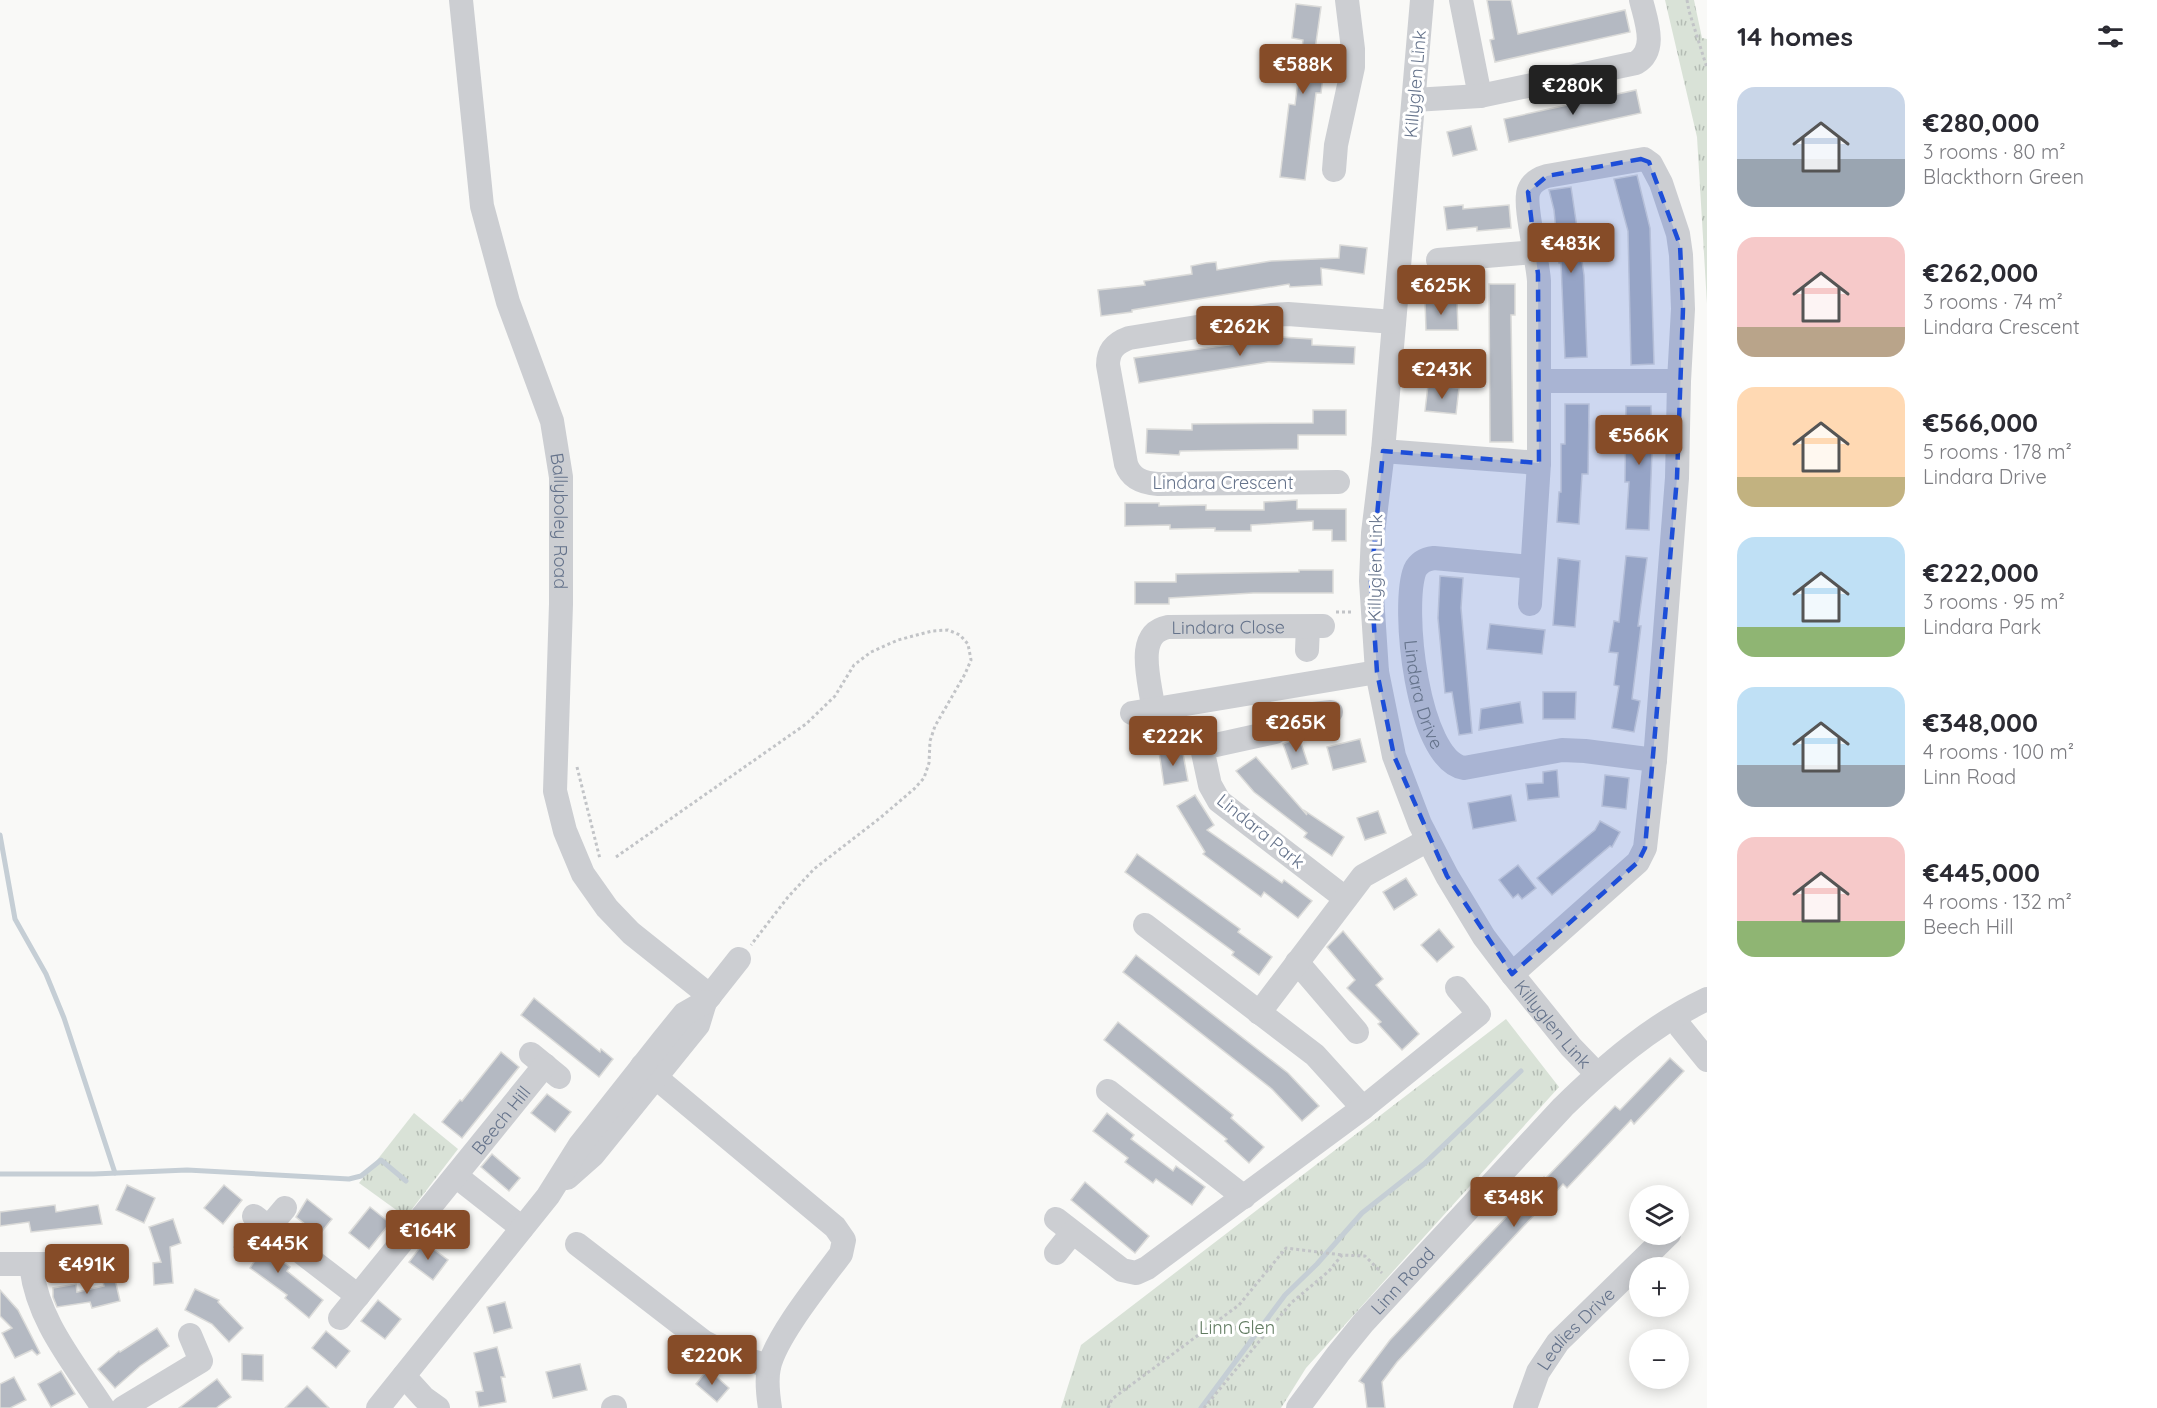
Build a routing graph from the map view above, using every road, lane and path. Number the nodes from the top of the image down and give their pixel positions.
1 (461, 0) edge
2 (1347, 0) edge
3 (1422, 0) edge
4 (1461, 0) edge
5 (1641, 0) edge
6 (1688, 0) edge
7 (1707, 68) edge
8 (1480, 96) junction
9 (1414, 100) junction
10 (1334, 170) dead end
11 (1536, 252) junction
12 (1437, 260) dead end
13 (1394, 322) junction
14 (1539, 381) junction
15 (1679, 381) junction
16 (1383, 451) junction
17 (1539, 463) junction
18 (1338, 482) dead end
19 (1532, 567) junction
20 (1530, 604) dead end
21 (1373, 612) junction
22 (1313, 635) joint
23 (1377, 672) junction
24 (1331, 712) dead end
25 (575, 758) dead end
26 (1655, 760) junction
27 (1428, 840) junction
28 (616, 857) dead end
29 (601, 863) dead end
30 (1345, 898) junction
31 (1145, 925) dead end
32 (739, 960) joint
33 (1297, 962) junction
34 (1512, 974) junction
35 (1457, 988) dead end
36 (707, 999) junction
37 (1707, 999) edge
38 (1259, 1013) junction
39 (1674, 1017) junction
40 (1357, 1032) dead end
41 (1707, 1060) edge
42 (545, 1065) dead end
43 (649, 1072) junction
44 (1597, 1074) junction
45 (1108, 1090) dead end
46 (1363, 1108) junction
47 (456, 1176) junction
48 (1244, 1197) junction
49 (285, 1208) dead end
50 (522, 1228) junction
51 (577, 1244) dead end
52 (1658, 1245) edge
53 (1056, 1253) dead end
54 (1342, 1255) junction
55 (112, 1258) dead end
56 (0, 1264) edge
57 (31, 1264) junction
58 (1396, 1286) junction
59 (358, 1296) junction
60 (340, 1318) dead end
61 (190, 1335) dead end
62 (769, 1366) junction
63 (404, 1376) junction
64 (1300, 1407) edge
65 (103, 1408) edge
66 (123, 1408) edge
67 (378, 1408) edge
68 (438, 1408) edge
69 (770, 1408) edge
70 (1108, 1408) edge
71 (1204, 1408) edge
72 (1525, 1408) edge

1 - 36 street, Ballyboley Road
2 - 10 street
3 - 9 street, Killyglen Link
4 - 8 street
5 - 8 street
6 - 7 path
8 - 9 street
9 - 13 street, Killyglen Link
11 - 12 street
11 - 14 street
11 - 15 street
13 - 16 street, Killyglen Link
13 - 18 street, Lindara Crescent
14 - 15 street
14 - 17 street
15 - 26 street
16 - 17 street
16 - 21 street, Killyglen Link
17 - 19 street
19 - 20 street
19 - 26 street, Lindara Drive
21 - 22 path
21 - 23 street, Killyglen Link
22 - 23 street, Lindara Close
23 - 27 street, Killyglen Link
24 - 30 street, Lindara Park
25 - 29 path
26 - 34 street
27 - 30 street
27 - 34 street, Killyglen Link
28 - 32 path
30 - 33 street
31 - 38 street
32 - 36 street
33 - 38 street
33 - 40 street
34 - 44 street, Killyglen Link
35 - 46 street
36 - 43 street
37 - 39 street, Linn Road
38 - 46 street
39 - 41 street
39 - 44 street, Linn Road
42 - 47 street, Beech Hill
43 - 50 street
43 - 62 street
44 - 58 street, Linn Road
45 - 48 street
46 - 48 street
47 - 50 street
47 - 59 street, Beech Hill
48 - 53 street
49 - 59 street
50 - 63 street
51 - 62 street
52 - 72 street, Lealies Drive
54 - 58 path
54 - 70 path
54 - 71 path
55 - 57 street
56 - 57 street
57 - 65 street
58 - 64 street, Linn Road
59 - 60 street, Beech Hill
61 - 66 street
62 - 69 street
63 - 67 street
63 - 68 street

